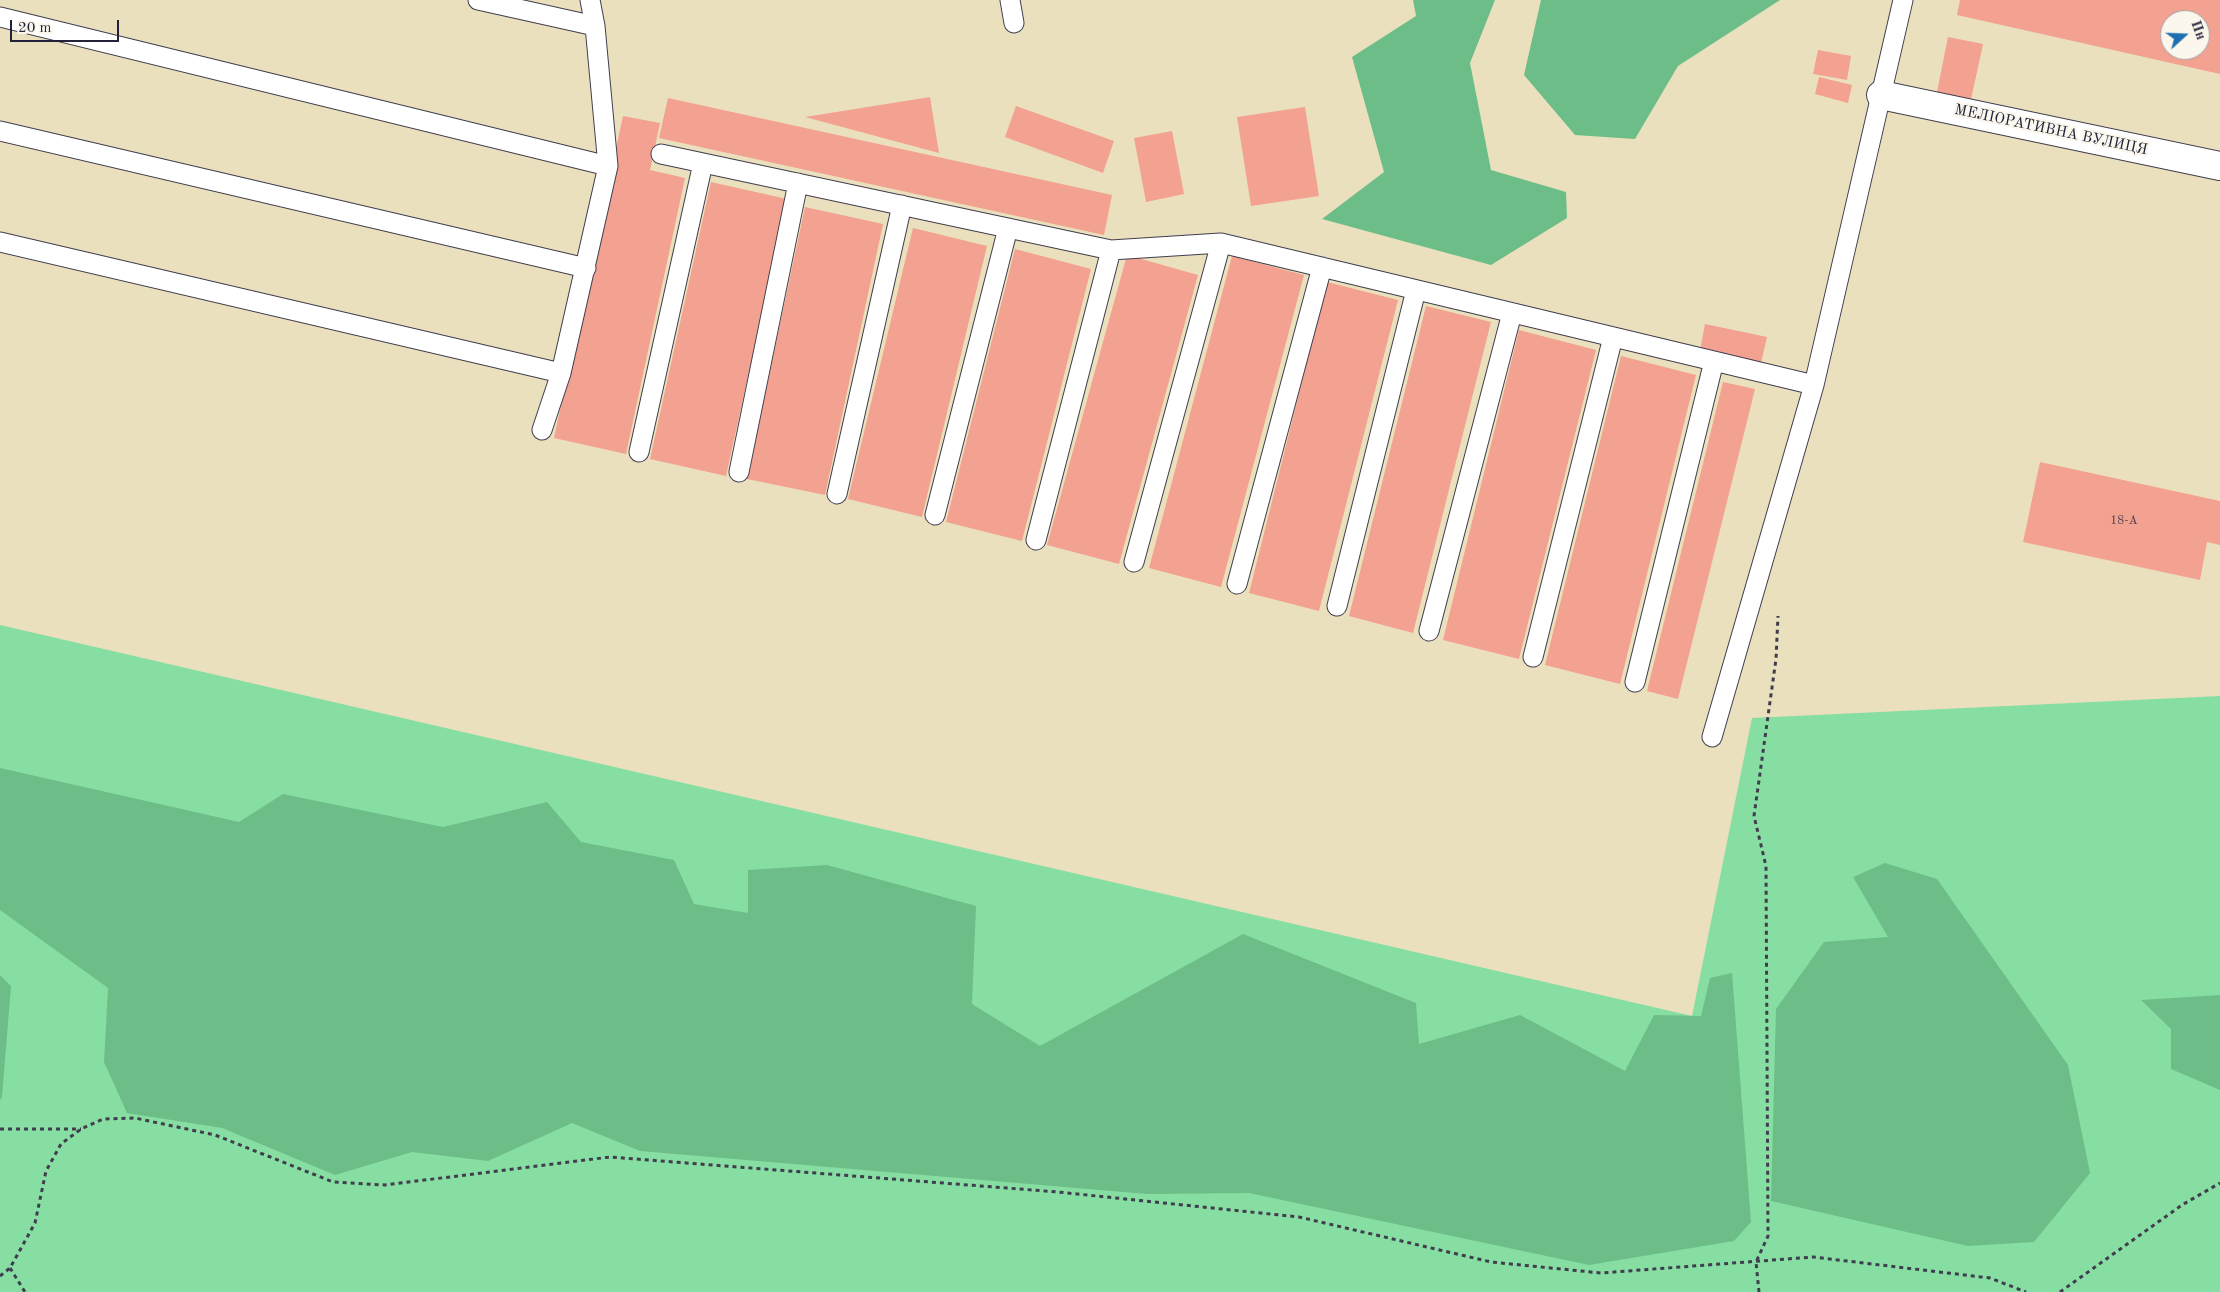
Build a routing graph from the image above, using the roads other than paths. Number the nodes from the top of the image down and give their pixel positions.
1 (478, 0) edge
2 (590, 0) edge
3 (1010, 0) edge
4 (1903, 0) edge
5 (0, 17) edge
6 (1014, 23) dead end
7 (595, 26) junction
8 (1881, 95) junction
9 (1924, 106) dead end
10 (0, 131) edge
11 (661, 154) dead end
12 (703, 163) junction
13 (608, 166) junction
14 (2220, 166) edge
15 (798, 183) junction
16 (902, 205) junction
17 (1008, 228) junction
18 (0, 242) edge
19 (1221, 243) junction
20 (1111, 250) junction
21 (1322, 267) junction
22 (586, 268) junction
23 (1416, 290) junction
24 (1512, 313) junction
25 (1613, 337) junction
26 (1714, 361) junction
27 (561, 373) junction
28 (1814, 385) junction
29 (542, 430) dead end
30 (639, 452) dead end
31 (739, 472) dead end
32 (837, 494) dead end
33 (935, 515) dead end
34 (1036, 540) dead end
35 (1134, 562) dead end
36 (1237, 584) dead end
37 (1337, 606) dead end
38 (1429, 631) dead end
39 (1533, 657) dead end
40 (1635, 682) dead end
41 (1712, 737) dead end

1 - 7 lane
2 - 7 lane
3 - 6 lane
4 - 8 lane
5 - 13 lane
7 - 13 lane
8 - 9 lane
8 - 14 street, МЕЛІОРАТИВНА ВУЛИЦЯ
8 - 28 lane
10 - 22 lane
11 - 12 lane
12 - 15 lane
12 - 30 lane
13 - 22 lane
15 - 16 lane
15 - 31 lane
16 - 17 lane
16 - 32 lane
17 - 20 lane
17 - 33 lane
18 - 27 lane
19 - 20 lane
19 - 21 lane
19 - 35 lane
20 - 34 lane
21 - 23 lane
21 - 36 lane
22 - 27 lane
23 - 24 lane
23 - 37 lane
24 - 25 lane
24 - 38 lane
25 - 26 lane
25 - 39 lane
26 - 28 lane
26 - 40 lane
27 - 29 lane
28 - 41 lane

